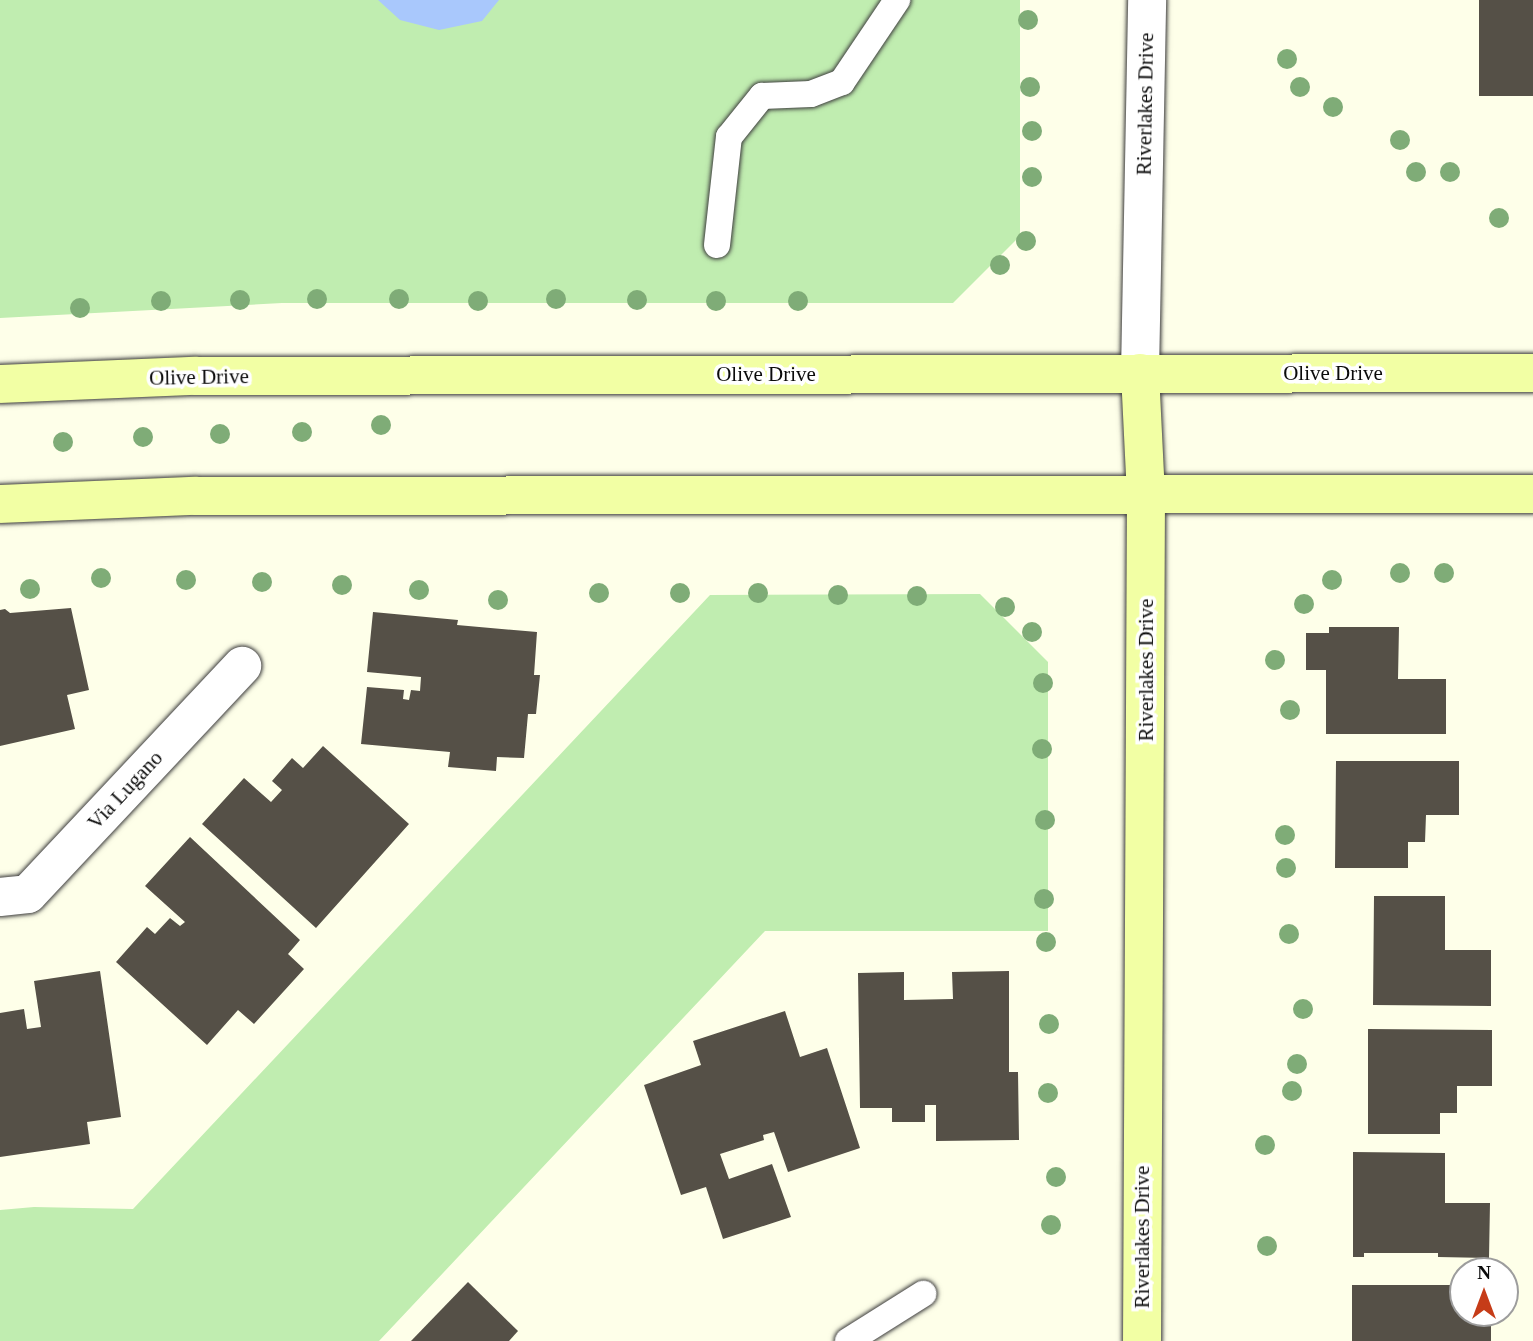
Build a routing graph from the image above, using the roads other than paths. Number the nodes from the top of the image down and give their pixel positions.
1 (897, 0) edge
2 (1147, 0) edge
3 (717, 245) dead end
4 (1140, 373) junction
5 (1533, 373) edge
6 (0, 384) edge
7 (1533, 494) edge
8 (1146, 495) junction
9 (0, 504) edge
10 (242, 666) dead end
11 (0, 897) edge
12 (923, 1294) dead end
13 (848, 1341) edge
14 (1142, 1341) edge

1 - 3 lane
2 - 4 street, Riverlakes Drive
4 - 5 main road, Olive Drive
4 - 6 main road, Olive Drive
4 - 8 main road, Riverlakes Drive
7 - 8 main road
8 - 9 main road
8 - 14 main road, Riverlakes Drive
10 - 11 street, Via Lugano
12 - 13 lane

